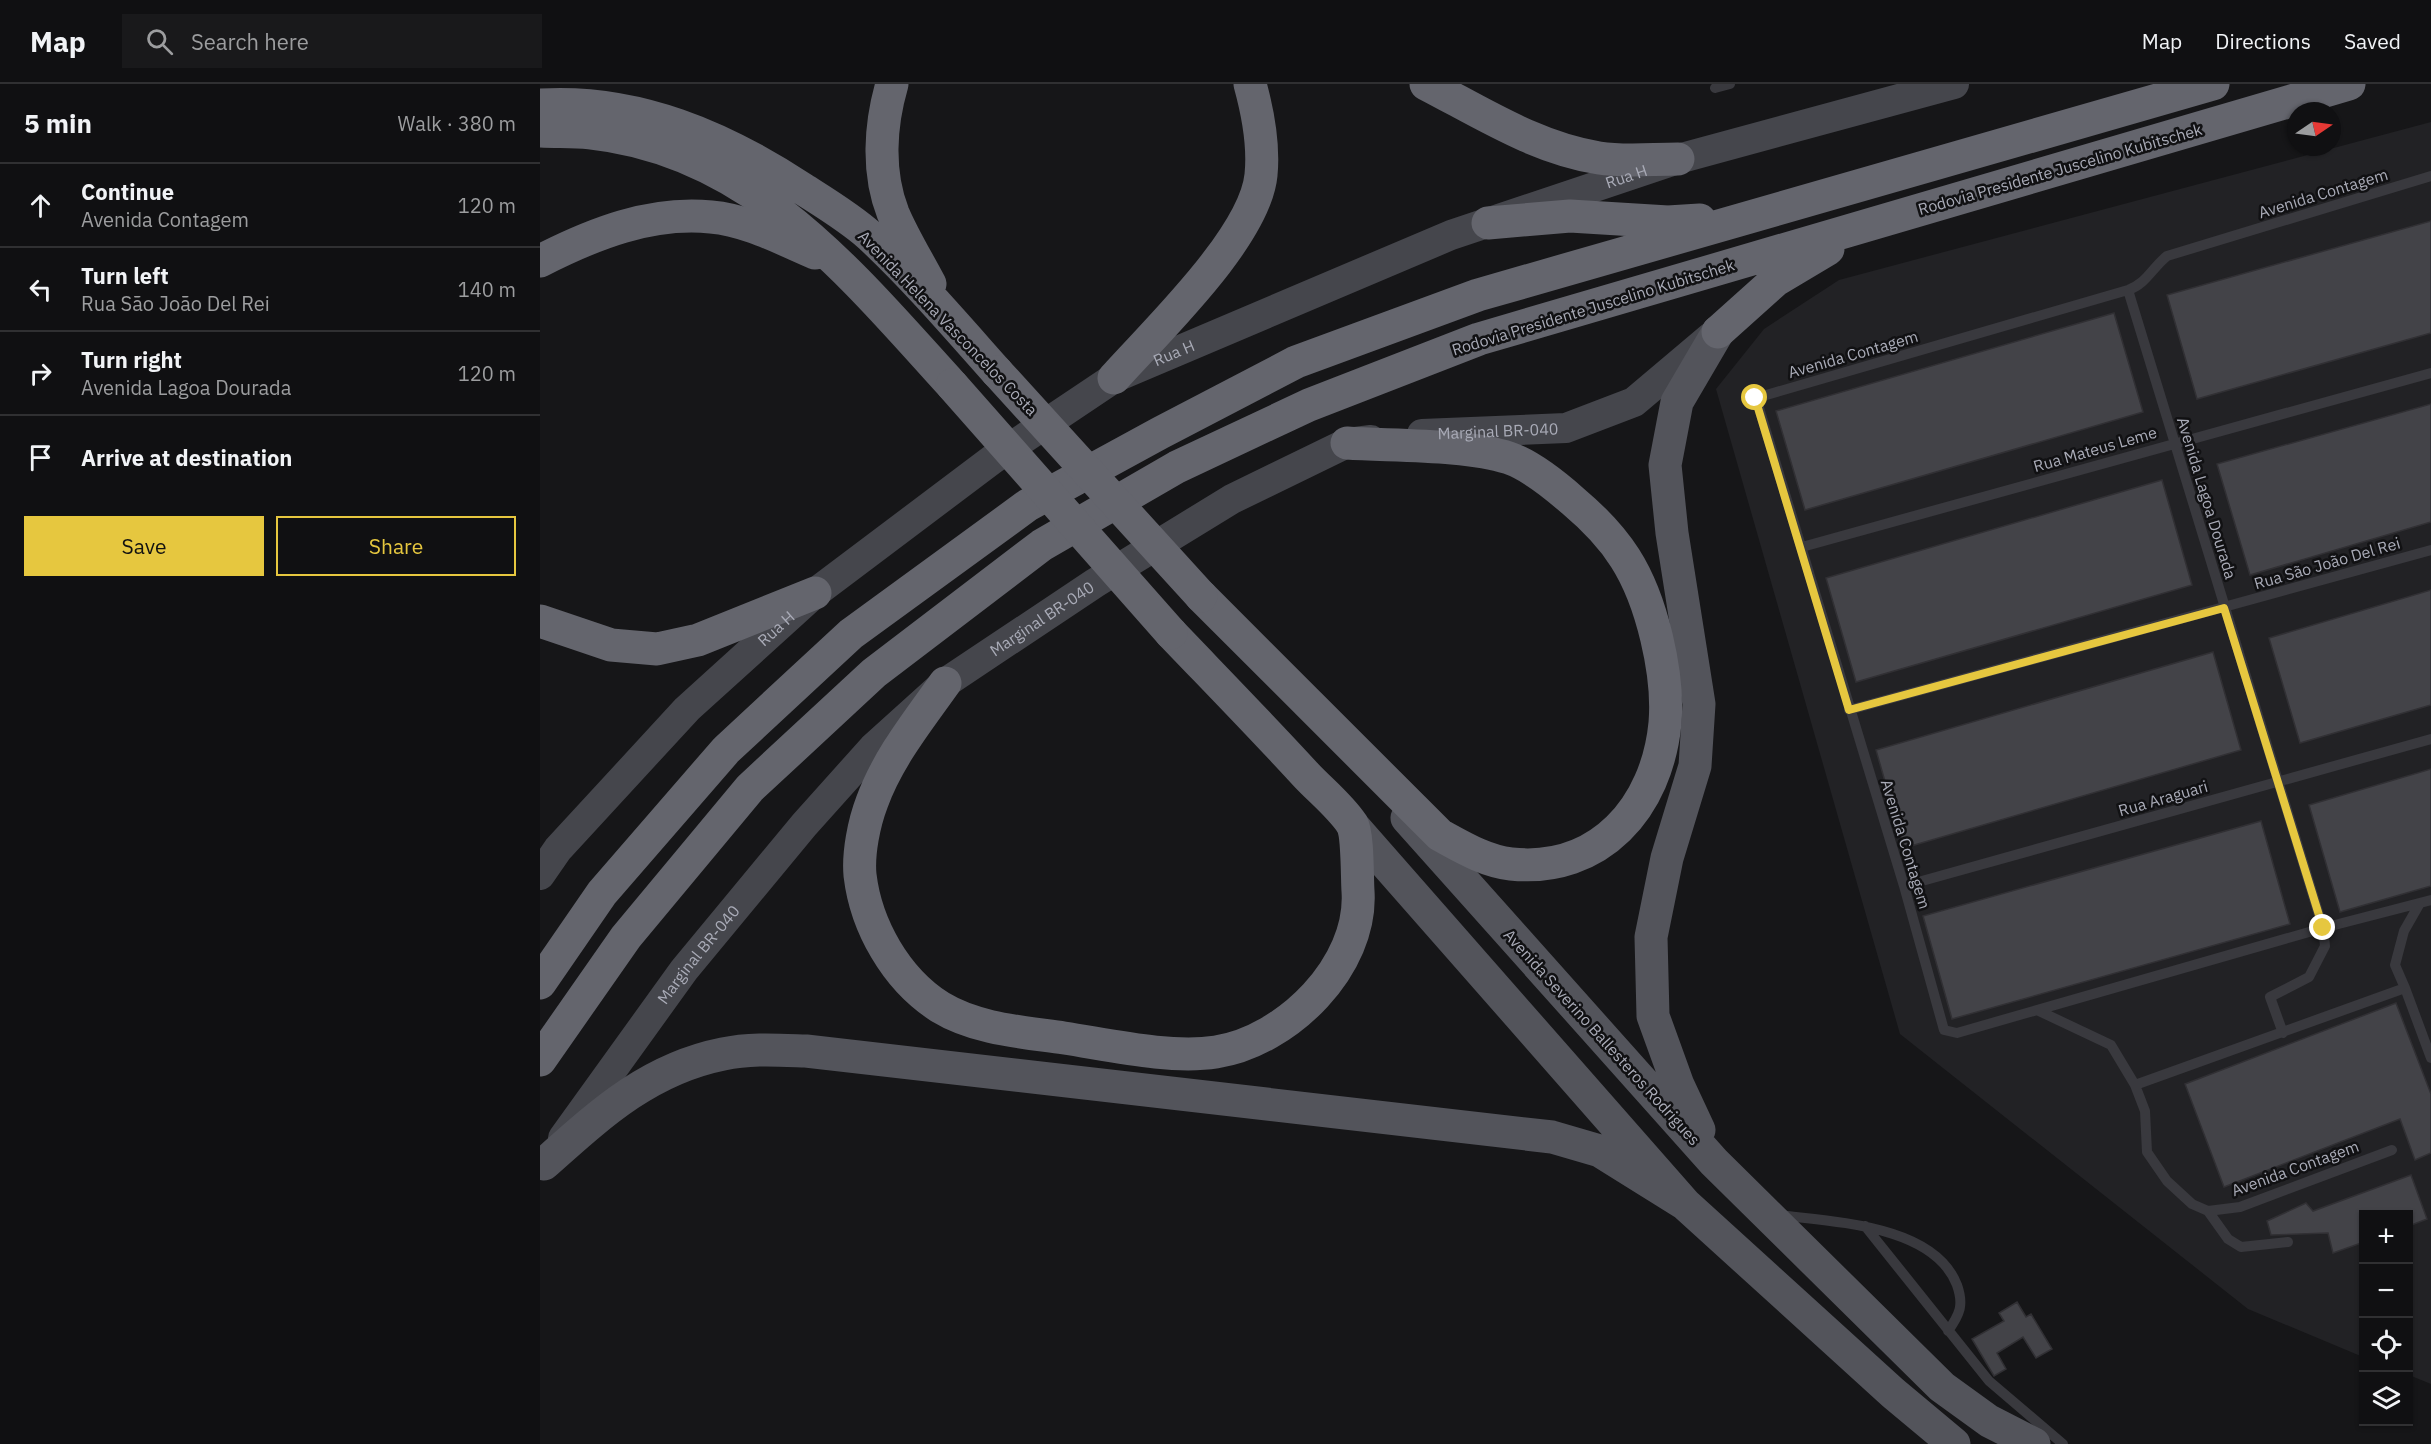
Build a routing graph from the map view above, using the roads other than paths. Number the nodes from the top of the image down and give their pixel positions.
1 (892, 84) edge
2 (1250, 84) edge
3 (1426, 84) edge
4 (1730, 84) edge
5 (1954, 84) edge
6 (2213, 84) edge
7 (2349, 84) edge
8 (1715, 88) dead end
9 (540, 105) edge
10 (540, 132) edge
11 (1678, 159) junction
12 (2431, 176) edge
13 (1753, 217) junction
14 (1488, 223) junction
15 (1869, 226) junction
16 (540, 261) edge
17 (843, 265) junction
18 (2128, 290) junction
19 (947, 316) junction
20 (1718, 332) junction
21 (2431, 372) edge
22 (1114, 378) junction
23 (1347, 443) junction
24 (2175, 443) junction
25 (1802, 547) junction
26 (2431, 550) edge
27 (815, 594) junction
28 (1201, 596) joint
29 (2224, 608) junction
30 (540, 621) edge
31 (1278, 674) junction
32 (945, 683) junction
33 (1849, 710) junction
34 (2431, 739) edge
35 (2277, 782) junction
36 (1353, 826) junction
37 (540, 875) edge
38 (1904, 886) junction
39 (2426, 902) edge
40 (2323, 928) junction
41 (540, 983) edge
42 (2405, 988) junction
43 (2039, 1011) junction
44 (2283, 1033) junction
45 (2431, 1058) edge
46 (540, 1060) edge
47 (2135, 1085) junction
48 (2392, 1150) dead end
49 (1714, 1162) junction
50 (542, 1167) edge
51 (1685, 1204) junction
52 (2208, 1210) junction
53 (1765, 1213) junction
54 (1865, 1226) junction
55 (2288, 1242) dead end
56 (1948, 1331) junction
57 (1954, 1444) edge
58 (2034, 1444) edge
59 (2062, 1444) edge

1 - 19 highway
2 - 22 highway
3 - 11 highway
4 - 8 lane
5 - 11 main road, Rua H
6 - 13 highway
7 - 15 highway, Rodovia Presidente Juscelino Kubitschek
9 - 19 highway, Avenida Helena Vasconcelos Costa
10 - 17 highway
11 - 14 main road, Rua H
12 - 18 lane, Avenida Contagem
13 - 14 highway
13 - 41 highway
14 - 22 main road, Rua H
15 - 20 highway
15 - 46 highway, Rodovia Presidente Juscelino Kubitschek
16 - 17 highway
17 - 36 highway, bridge
18 - 24 lane, Avenida Lagoa Dourada
18 - 25 lane, Avenida Contagem
19 - 28 highway, Avenida Helena Vasconcelos Costa, bridge
20 - 23 main road, Marginal BR-040
20 - 49 main road
21 - 24 lane, Rua Mateus Leme
22 - 27 main road, Rua H
23 - 31 highway
23 - 32 main road, Marginal BR-040
24 - 25 lane, Rua Mateus Leme
24 - 29 lane, Avenida Lagoa Dourada
25 - 33 lane, Avenida Contagem
26 - 29 lane, Rua São João Del Rei
27 - 30 highway
27 - 37 main road, Rua H
28 - 31 highway, Avenida Severino Ballesteros Rodrigues
29 - 33 lane, Rua São João Del Rei
29 - 35 lane, Avenida Lagoa Dourada
31 - 49 main road, Avenida Severino Ballesteros Rodrigues
32 - 36 highway
32 - 50 main road, Marginal BR-040
33 - 38 lane, Avenida Contagem
34 - 35 lane, Rua Araguari
35 - 38 lane, Rua Araguari
35 - 40 lane, Avenida Lagoa Dourada
36 - 51 main road
38 - 43 lane, Avenida Contagem
39 - 40 lane, Avenida Contagem
39 - 42 lane, Avenida Contagem
40 - 43 lane, Avenida Contagem
40 - 44 lane, Avenida Lagoa Dourada
42 - 44 lane
42 - 45 lane, Avenida Contagem
43 - 47 lane
44 - 47 lane
47 - 52 lane
48 - 52 lane, Avenida Contagem
49 - 53 main road, Avenida Severino Ballesteros Rodrigues
50 - 51 main road
51 - 57 main road
52 - 55 lane
53 - 54 lane
53 - 58 main road, Avenida Severino Ballesteros Rodrigues
54 - 56 lane
54 - 56 lane
56 - 59 lane

